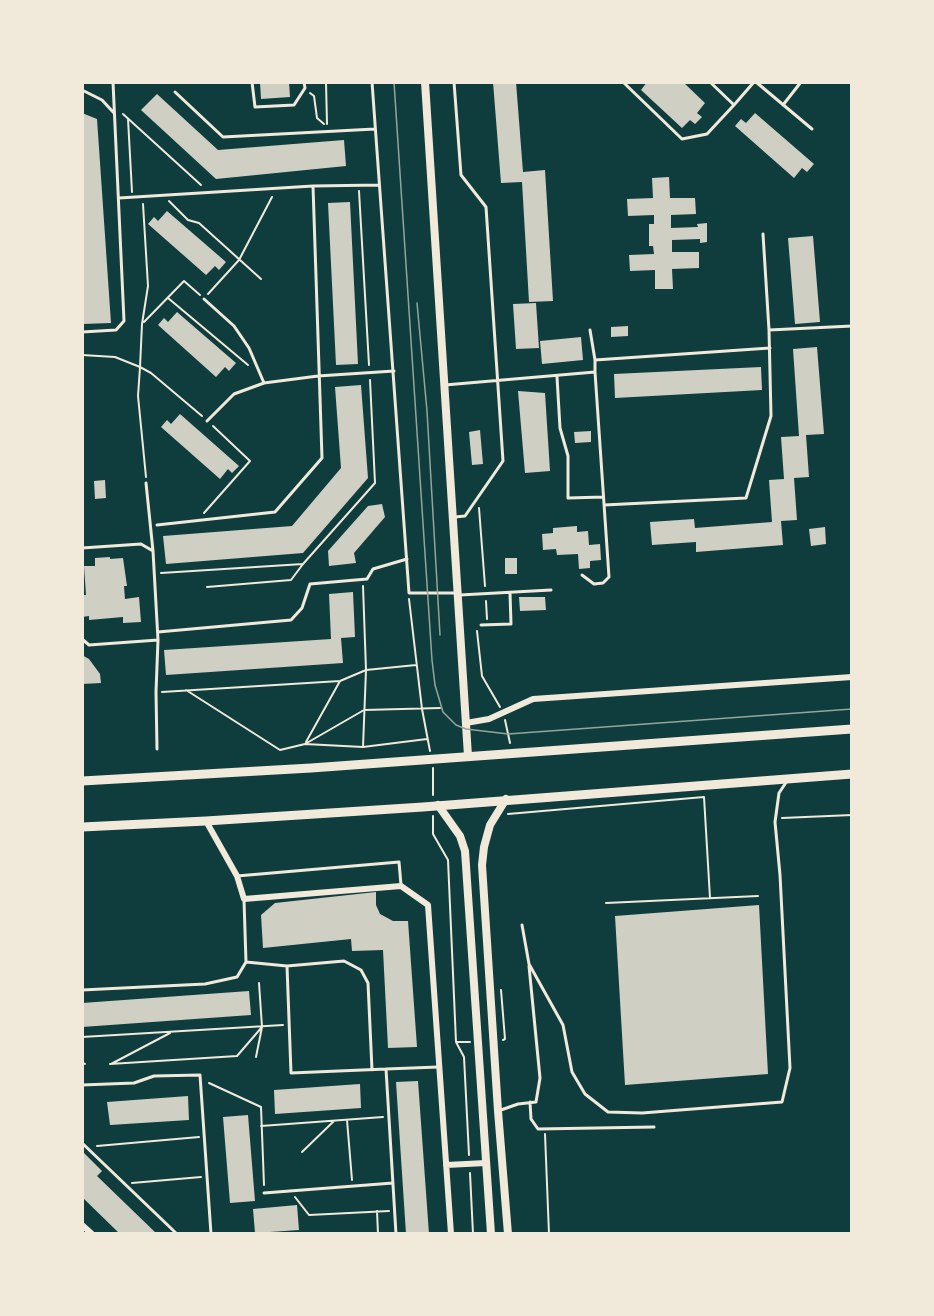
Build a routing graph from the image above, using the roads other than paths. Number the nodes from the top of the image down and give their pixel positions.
1 (113, 82) edge
2 (252, 82) edge
3 (304, 82) edge
4 (372, 82) edge
5 (425, 82) edge
6 (454, 82) edge
7 (623, 82) edge
8 (710, 82) edge
9 (755, 82) edge
10 (801, 82) edge
11 (82, 90) edge
12 (175, 92) dead end
13 (734, 105) junction
14 (783, 105) junction
15 (115, 114) junction
16 (375, 129) junction
17 (812, 129) dead end
18 (379, 184) junction
19 (313, 186) junction
20 (119, 198) junction
21 (763, 234) dead end
22 (204, 299) road end
23 (852, 326) edge
24 (590, 330) dead end
25 (769, 330) junction
26 (82, 332) edge
27 (770, 348) junction
28 (594, 360) junction
29 (394, 371) junction
30 (595, 372) junction
31 (318, 376) junction
32 (557, 376) junction
33 (498, 381) junction
34 (264, 383) junction
35 (444, 385) junction
36 (207, 421) road end
37 (146, 483) road end
38 (603, 497) junction
39 (604, 505) junction
40 (453, 517) junction
41 (157, 525) dead end
42 (82, 548) edge
43 (153, 551) junction
44 (407, 559) junction
45 (582, 575) dead end
46 (551, 590) dead end
47 (510, 592) junction
48 (458, 594) junction
49 (479, 625) road end
50 (158, 632) junction
51 (82, 639) edge
52 (158, 640) junction
53 (852, 677) edge
54 (466, 723) junction
55 (852, 729) edge
56 (157, 749) dead end
57 (468, 756) junction
58 (852, 774) edge
59 (789, 778) junction
60 (87, 781) edge
61 (82, 789) edge
62 (506, 799) junction
63 (436, 805) junction
64 (206, 821) junction
65 (84, 825) edge
66 (237, 876) junction
67 (401, 886) junction
68 (244, 899) junction
69 (522, 925) dead end
70 (246, 962) junction
71 (529, 964) junction
72 (287, 966) junction
73 (82, 990) edge
74 (440, 1066) junction
75 (386, 1069) junction
76 (372, 1070) junction
77 (82, 1085) edge
78 (530, 1102) junction
79 (498, 1111) junction
80 (654, 1127) dead end
81 (82, 1143) edge
82 (486, 1163) junction
83 (446, 1165) junction
84 (393, 1183) junction
85 (264, 1193) road end
86 (82, 1225) edge
87 (92, 1233) edge
88 (177, 1233) edge
89 (211, 1233) edge
90 (396, 1233) edge
91 (451, 1233) edge
92 (491, 1233) edge
93 (508, 1233) edge

1 - 15 lane
2 - 3 lane
4 - 16 lane
5 - 35 street
6 - 33 lane
7 - 13 lane
8 - 13 lane
9 - 13 lane
9 - 14 lane
10 - 14 lane
11 - 15 lane
12 - 16 lane
14 - 17 lane
15 - 20 lane
16 - 18 lane
18 - 19 lane
18 - 29 lane
19 - 20 lane
19 - 31 lane
20 - 26 lane
21 - 25 lane
22 - 34 lane
23 - 25 lane
24 - 28 lane
25 - 27 lane
27 - 28 lane
27 - 39 lane
28 - 30 lane
29 - 31 lane
29 - 44 lane
30 - 32 lane
30 - 38 lane
31 - 34 lane
31 - 41 lane
32 - 33 lane
32 - 38 lane
33 - 35 lane
33 - 40 lane
34 - 36 lane
35 - 40 street
37 - 43 lane
38 - 39 lane
39 - 45 lane
40 - 48 street
42 - 43 lane
43 - 50 lane
44 - 48 lane
44 - 50 lane
46 - 47 lane
47 - 48 lane
47 - 49 lane
48 - 54 street
50 - 52 lane
51 - 52 lane
52 - 56 lane
53 - 54 street
54 - 57 street
55 - 57 main road
57 - 60 main road
58 - 59 main road
59 - 62 main road
59 - 71 lane
60 - 61 main road
62 - 63 main road
62 - 79 street
63 - 64 main road
63 - 82 street
64 - 65 main road
64 - 66 street
66 - 67 lane
66 - 68 street
67 - 68 street
67 - 74 street
68 - 70 lane
69 - 71 lane
70 - 72 lane
70 - 73 lane
71 - 78 lane
72 - 76 lane
72 - 76 lane
74 - 75 lane
74 - 83 street
75 - 76 lane
75 - 84 lane
77 - 89 lane
78 - 79 lane
78 - 80 lane
79 - 93 street
81 - 88 lane
82 - 83 street
82 - 92 street
83 - 91 street
84 - 85 lane
84 - 90 lane
86 - 87 street

